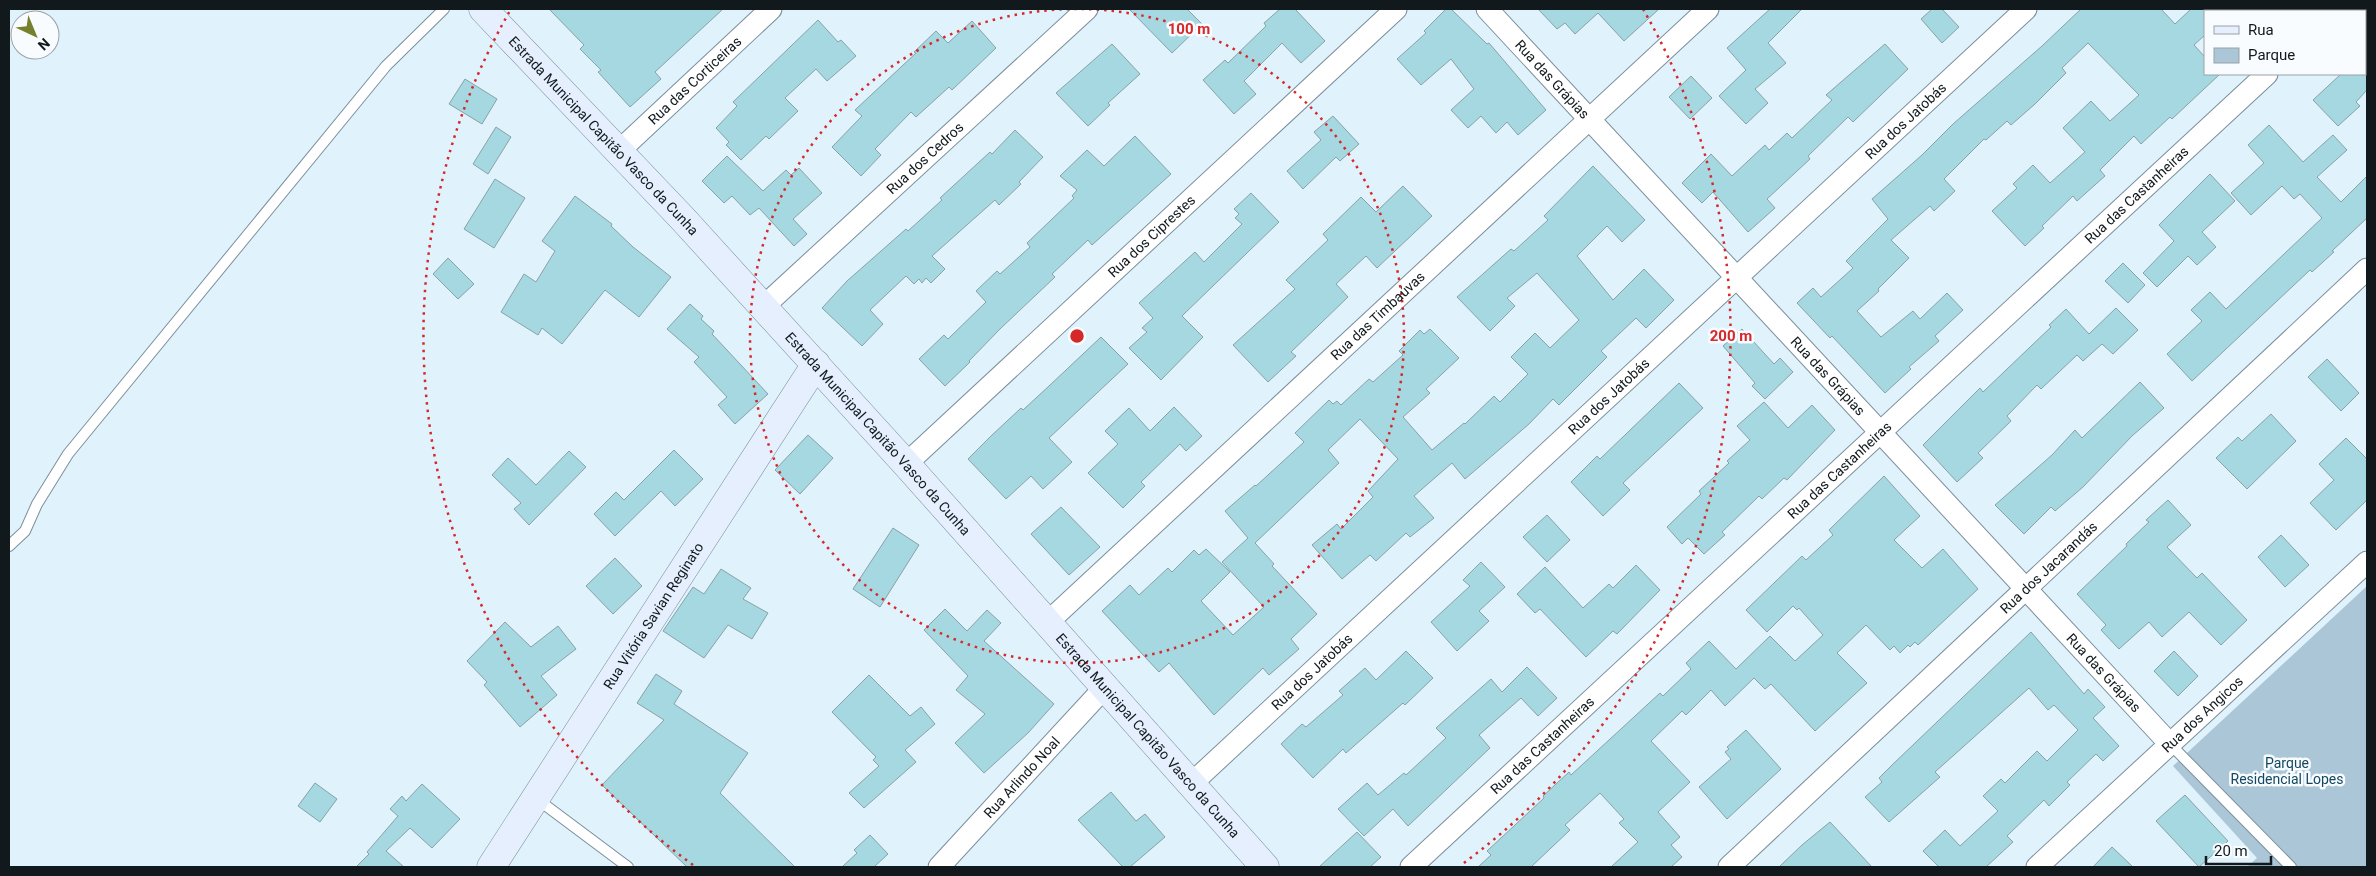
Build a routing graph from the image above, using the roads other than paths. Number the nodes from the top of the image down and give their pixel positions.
1 (444, 9) edge
2 (483, 9) edge
3 (771, 9) edge
4 (1087, 9) edge
5 (1396, 9) edge
6 (1487, 9) edge
7 (1708, 9) edge
8 (2026, 9) edge
9 (2267, 75) edge
10 (1590, 119) junction
11 (618, 152) junction
12 (2367, 269) edge
13 (1737, 277) junction
14 (763, 307) junction
15 (816, 364) junction
16 (1880, 432) junction
17 (906, 464) junction
18 (9, 546) edge
19 (2367, 562) edge
20 (2026, 589) junction
21 (1048, 622) junction
22 (1105, 687) junction
23 (2170, 744) junction
24 (1191, 784) junction
25 (536, 798) junction
26 (491, 867) edge
27 (628, 867) edge
28 (939, 867) edge
29 (1265, 867) edge
30 (1410, 867) edge
31 (1729, 867) edge
32 (2037, 867) edge
33 (2291, 867) edge

1 - 18 lane
2 - 11 main road, Estrada Municipal Capitão Vasco da Cunha
3 - 11 street, Rua das Corticeiras
4 - 14 street, Rua dos Cedros
5 - 17 street, Rua dos Ciprestes
6 - 10 street, Rua das Grápias
7 - 10 street, Rua das Timbaúvas
8 - 13 street, Rua dos Jatobás
9 - 16 street, Rua das Castanheiras
10 - 13 street, Rua das Grápias
10 - 21 street, Rua das Timbaúvas
11 - 14 main road, Estrada Municipal Capitão Vasco da Cunha
12 - 20 street, Rua dos Jacarandás
13 - 16 street, Rua das Grápias
13 - 24 street, Rua dos Jatobás
14 - 15 main road, Estrada Municipal Capitão Vasco da Cunha
15 - 17 main road, Estrada Municipal Capitão Vasco da Cunha
15 - 25 main road, Rua Vitória Savian Reginato
16 - 20 street, Rua das Grápias
16 - 30 street, Rua das Castanheiras
17 - 21 main road, Estrada Municipal Capitão Vasco da Cunha
19 - 23 street, Rua dos Angicos
20 - 23 street, Rua das Grápias
20 - 31 street, Rua dos Jacarandás
21 - 22 main road, Estrada Municipal Capitão Vasco da Cunha
22 - 24 main road, Estrada Municipal Capitão Vasco da Cunha
22 - 28 street, Rua Arlindo Noal
23 - 32 street, Rua dos Angicos
23 - 33 lane
24 - 29 main road, Estrada Municipal Capitão Vasco da Cunha
25 - 26 main road, Rua Vitória Savian Reginato
25 - 27 lane

